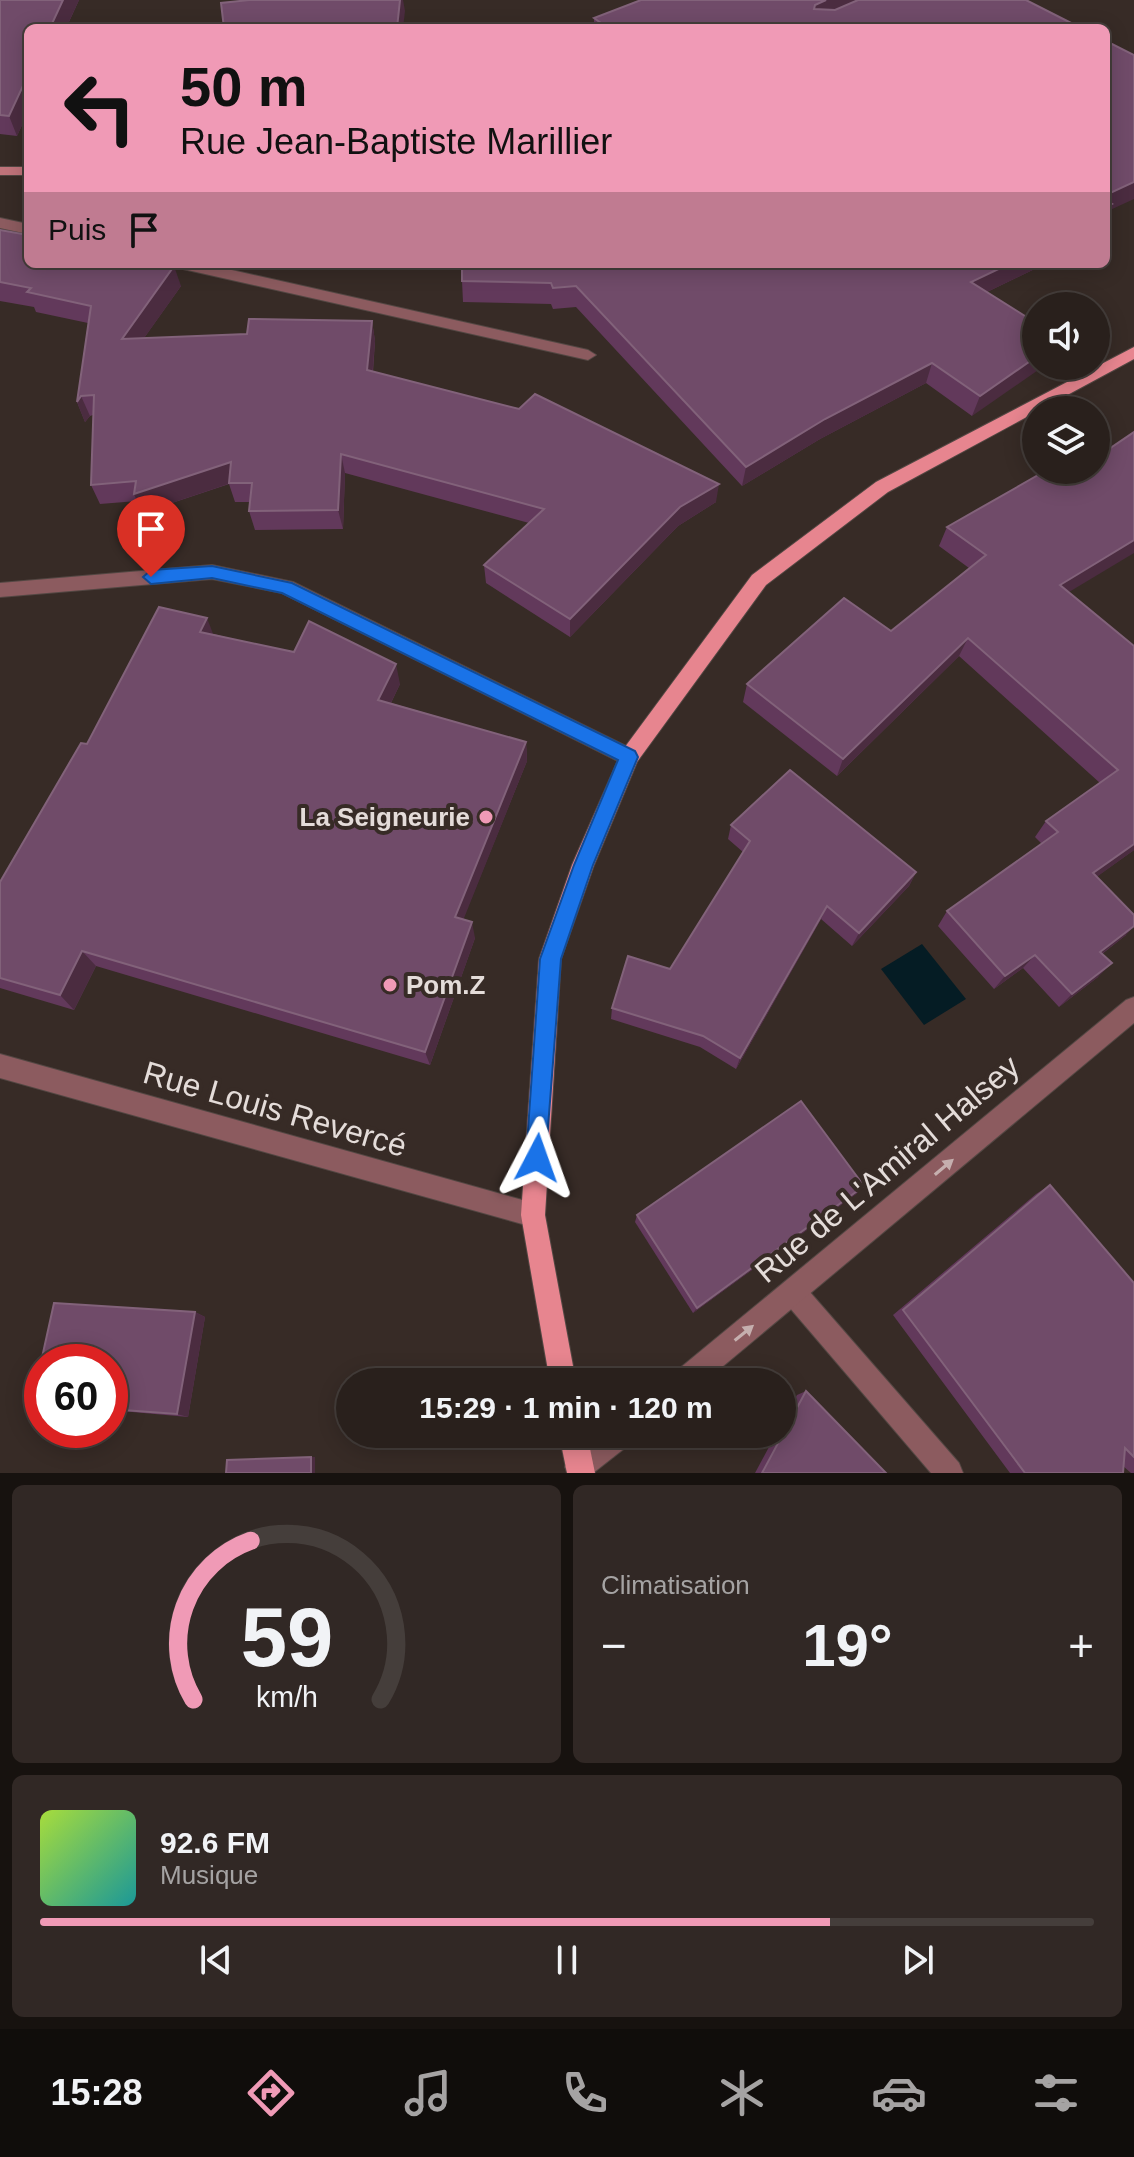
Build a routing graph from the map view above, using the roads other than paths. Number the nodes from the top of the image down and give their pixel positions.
1 (0, 171) edge
2 (24, 171) edge
3 (0, 223) edge
4 (24, 228) edge
5 (201, 268) edge
6 (1134, 352) edge
7 (588, 355) dead end
8 (0, 590) edge
9 (629, 757) junction
10 (1134, 1008) edge
11 (0, 1066) edge
12 (533, 1215) junction
13 (793, 1292) junction
14 (560, 1368) edge
15 (700, 1368) edge
16 (576, 1448) edge
17 (604, 1448) edge
18 (580, 1470) edge
19 (949, 1473) edge

1 - 2 street
3 - 4 street
5 - 7 street
6 - 9 main road
8 - 9 street
9 - 12 main road
13 -> 10 street, Rue de L'Amiral Halsey
11 - 12 street, Rue Louis Revercé
12 - 14 main road
15 -> 13 street, Rue de L'Amiral Halsey
13 - 19 street
16 - 18 main road
17 - 18 street

